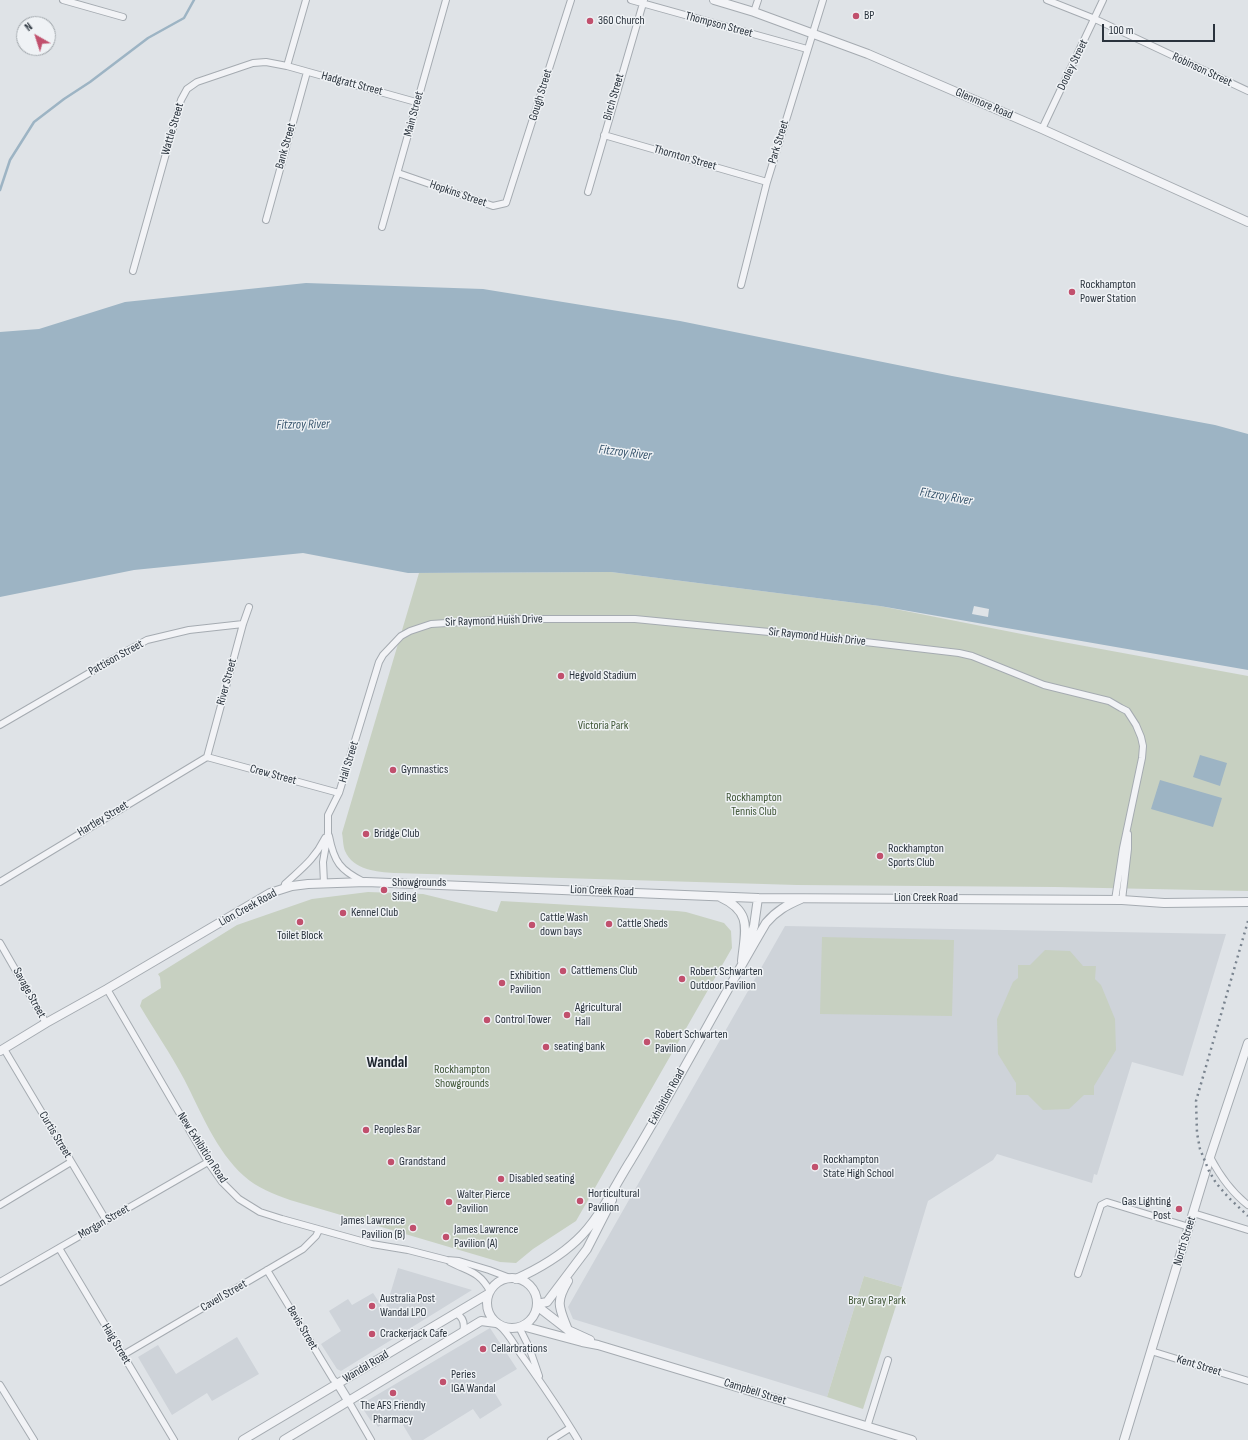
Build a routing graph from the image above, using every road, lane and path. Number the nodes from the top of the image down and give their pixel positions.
1 (63, 0) edge
2 (306, 0) edge
3 (446, 0) edge
4 (571, 0) edge
5 (631, 0) edge
6 (714, 0) edge
7 (758, 0) edge
8 (823, 0) edge
9 (1047, 0) edge
10 (1103, 0) edge
11 (643, 2) edge
12 (754, 12) junction
13 (123, 17) dead end
14 (1095, 19) junction
15 (813, 33) junction
16 (807, 49) junction
17 (287, 66) junction
18 (307, 72) junction
19 (1248, 91) edge
20 (416, 102) junction
21 (1042, 129) junction
22 (604, 134) junction
23 (398, 173) junction
24 (767, 182) junction
25 (511, 191) joint
26 (588, 192) dead end
27 (266, 220) dead end
28 (1248, 222) edge
29 (382, 227) dead end
30 (133, 271) dead end
31 (741, 285) dead end
32 (249, 607) dead end
33 (243, 624) junction
34 (392, 645) joint
35 (0, 725) edge
36 (207, 757) junction
37 (339, 793) junction
38 (328, 833) junction
39 (0, 882) edge
40 (366, 882) junction
41 (324, 883) junction
42 (284, 888) junction
43 (716, 896) junction
44 (806, 897) junction
45 (758, 898) junction
46 (1119, 900) junction
47 (1248, 902) edge
48 (0, 944) edge
49 (741, 966) junction
50 (107, 989) junction
51 (46, 1023) junction
52 (1248, 1042) edge
53 (2, 1050) edge
54 (1245, 1060) edge
55 (640, 1144) junction
56 (1210, 1158) junction
57 (72, 1162) junction
58 (208, 1162) junction
59 (0, 1205) edge
60 (1248, 1205) edge
61 (1193, 1213) junction
62 (106, 1220) junction
63 (1189, 1227) junction
64 (319, 1230) junction
65 (1248, 1230) edge
66 (59, 1248) junction
67 (587, 1249) junction
68 (447, 1260) junction
69 (267, 1270) junction
70 (1078, 1274) dead end
71 (513, 1278) junction
72 (0, 1282) edge
73 (489, 1293) junction
74 (537, 1305) junction
75 (457, 1314) junction
76 (498, 1324) junction
77 (521, 1327) junction
78 (568, 1330) junction
79 (463, 1332) junction
80 (598, 1344) junction
81 (1151, 1351) junction
82 (123, 1355) junction
83 (888, 1360) dead end
84 (1248, 1381) edge
85 (541, 1382) junction
86 (338, 1384) junction
87 (0, 1385) edge
88 (349, 1402) junction
89 (867, 1427) junction
90 (570, 1428) junction
91 (34, 1440) edge
92 (174, 1440) edge
93 (243, 1440) edge
94 (284, 1440) edge
95 (371, 1440) edge
96 (551, 1440) edge
97 (578, 1440) edge
98 (912, 1440) edge
99 (1124, 1440) edge

1 - 13 street
2 - 17 street
3 - 20 street, Main Street
4 - 25 street, Gough Street
5 - 11 street, Thompson Street
6 - 12 street, Glenmore Road
7 - 12 street
8 - 15 street, Park Street
9 - 14 street, Robinson Street
10 - 14 street, Dooley Street
11 - 16 street, Thompson Street
11 - 22 street, Birch Street
12 - 15 street, Glenmore Road
14 - 19 street, Robinson Street
14 - 21 street, Dooley Street
15 - 16 street, Park Street
15 - 21 street, Glenmore Road
16 - 24 street, Park Street
17 - 18 street, Hadgratt Street
17 - 30 street, Wattle Street
18 - 20 street, Hadgratt Street
18 - 27 street, Bank Street
20 - 23 street, Main Street
21 - 28 street, Glenmore Road
22 - 24 street, Thornton Street
22 - 26 street, Birch Street
23 - 25 street, Hopkins Street
23 - 29 street, Main Street
24 - 31 street, Park Street
32 - 33 street, River Street
33 - 35 street, Pattison Street
33 - 36 street, River Street
34 - 37 street, Hall Street
34 - 46 street, Sir Raymond Huish Drive
36 - 37 street, Crew Street
36 - 39 street, Hartley Street
37 - 38 street, Hall Street
38 - 40 street
38 - 41 street, Hall Street
38 - 42 street
40 - 41 street, Lion Creek Road
40 - 43 street, Lion Creek Road
41 - 42 street, Lion Creek Road
42 - 50 street, Lion Creek Road
43 - 45 street, Lion Creek Road
43 - 49 street, Exhibition Road
44 - 45 street, Lion Creek Road
44 - 46 street, Lion Creek Road
44 - 49 street, Exhibition Road
45 - 49 street, Exhibition Road
46 - 47 street, Lion Creek Road
48 - 51 street, Savage Street
49 - 55 street, Exhibition Road
50 - 51 street, Lion Creek Road
50 - 58 street, New Exhibition Road
51 - 53 street, Lion Creek Road
52 - 54 street, North Street
53 - 57 street, Curtis Street
54 - 56 street, North Street
55 - 67 street, Exhibition Road
55 - 71 street, Exhibition Road
56 - 60 street
56 - 61 street, North Street
57 - 59 street
57 - 62 street, Curtis Street
58 - 62 street, Morgan Street
58 - 64 street, New Exhibition Road
61 - 63 street, North Street
61 - 65 street
62 - 66 street, Morgan Street
63 - 70 street
63 - 81 street, North Street
64 - 68 street, New Exhibition Road
64 - 69 street, Cavell Street
66 - 72 street, Morgan Street
66 - 82 street, Haig Street
67 - 74 street, Exhibition Road
67 - 78 street, Exhibition Road
68 - 71 street, New Exhibition Road
68 - 73 street, New Exhibition Road
69 - 82 street, Cavell Street
69 - 86 street, Bevis Street
71 - 73 street
71 - 74 street
73 - 75 street, Wandal Road
73 - 76 street
74 - 77 street
74 - 78 street, Campbell Street
75 - 79 street
75 - 86 street, Wandal Road
76 - 77 street
76 - 79 street, Wandal Road
76 - 85 street
77 - 80 street, Campbell Street
77 - 85 street
78 - 80 street, Campbell Street
79 - 88 street, Wandal Road
80 - 89 street, Campbell Street
81 - 84 street, Kent Street
81 - 99 street, North Street
82 - 92 street, Haig Street
83 - 89 street
85 - 90 street
86 - 88 street
86 - 93 street, Wandal Road
87 - 91 street
88 - 94 street, Wandal Road
88 - 95 street
89 - 98 street, Campbell Street
90 - 96 street
90 - 97 street

